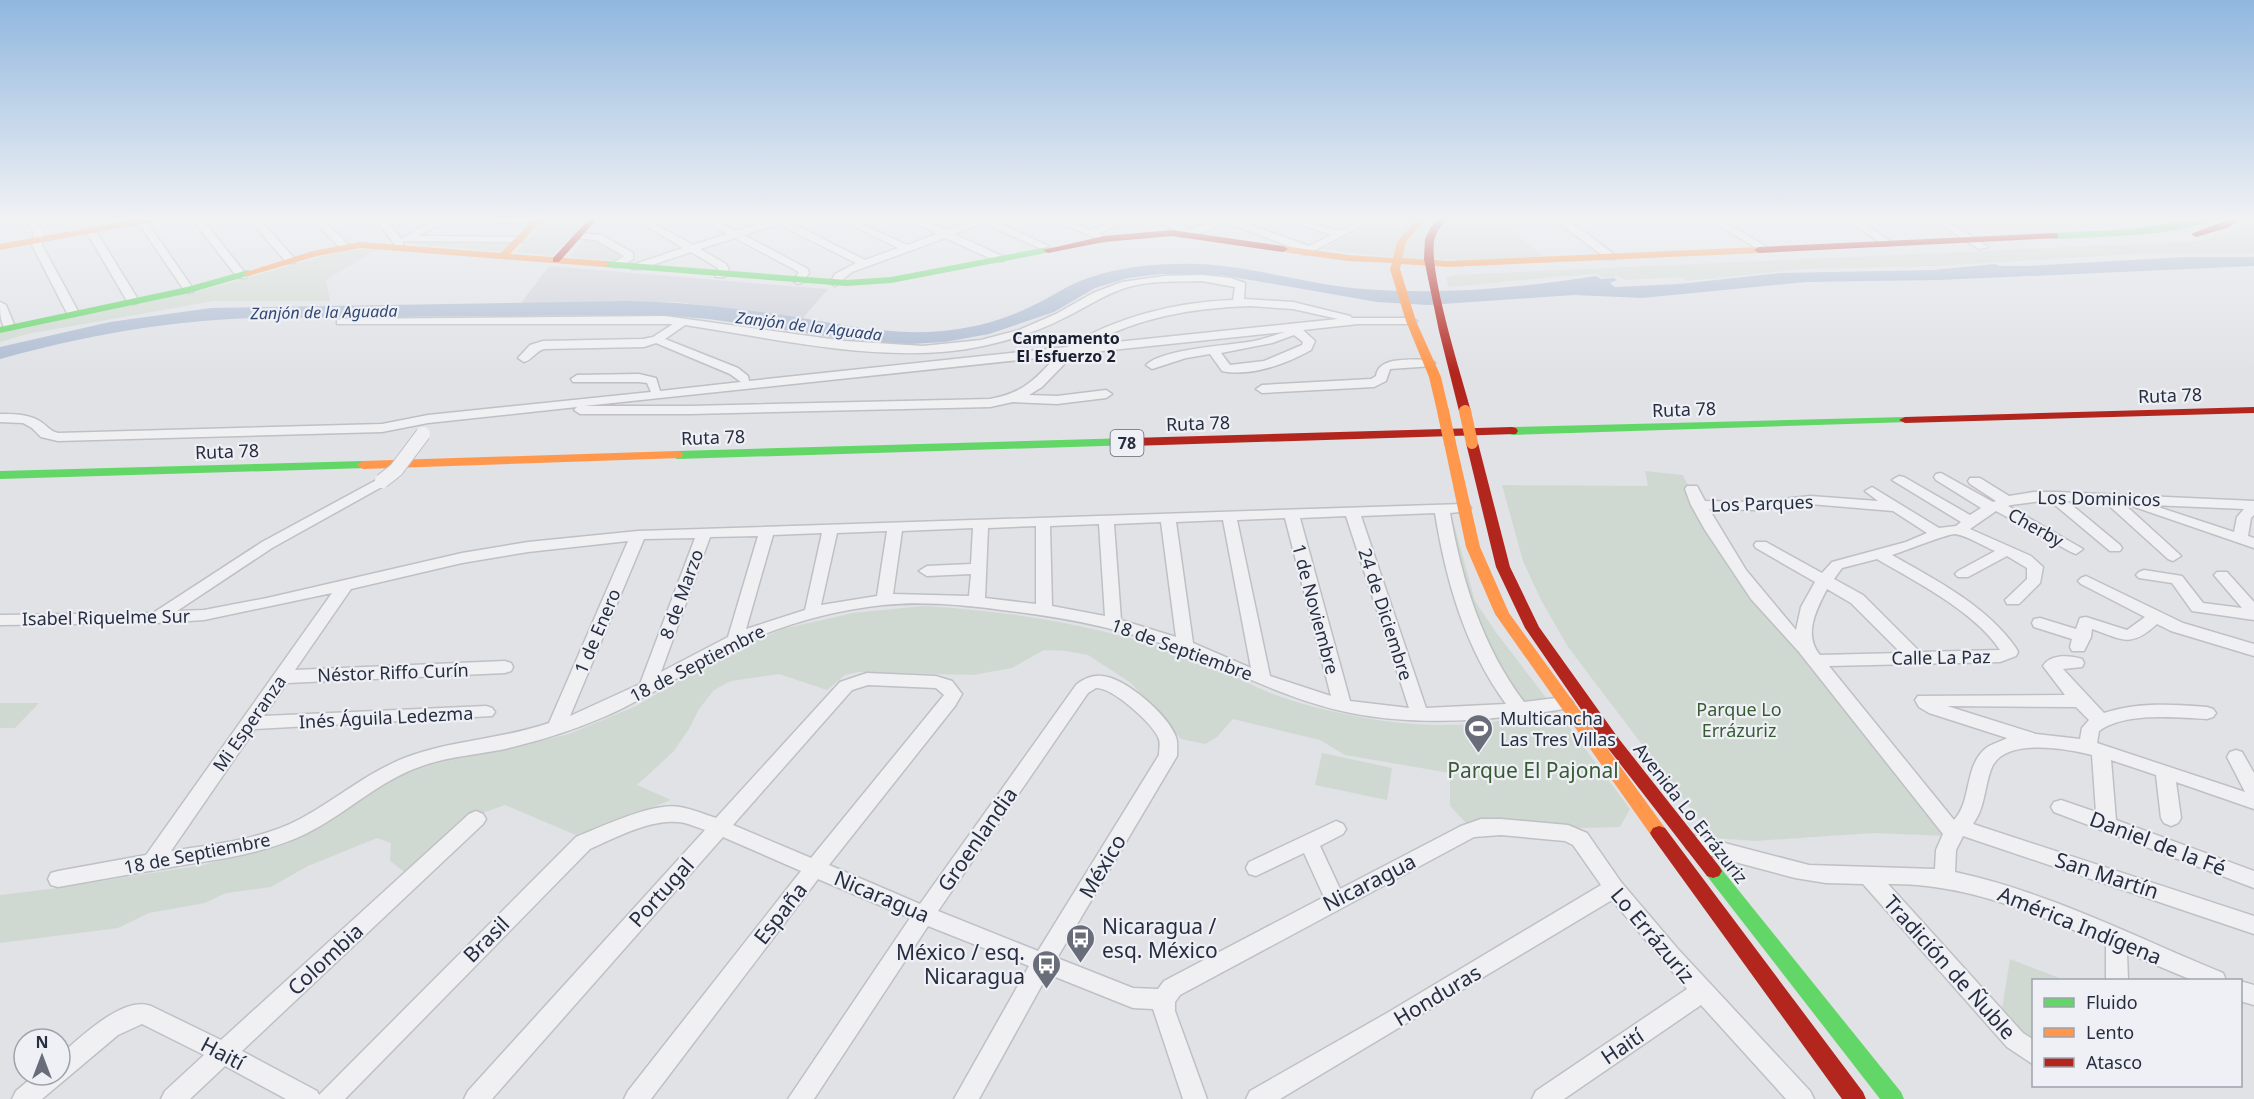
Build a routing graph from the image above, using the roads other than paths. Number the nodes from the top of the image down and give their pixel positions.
1 (50, 269) edge
2 (114, 269) edge
3 (174, 269) edge
4 (237, 269) edge
5 (264, 269) edge
6 (660, 269) edge
7 (722, 269) edge
8 (801, 269) edge
9 (851, 269) edge
10 (947, 269) edge
11 (1396, 269) edge
12 (1430, 269) edge
13 (720, 275) junction
14 (242, 276) junction
15 (798, 281) junction
16 (835, 283) junction
17 (189, 290) junction
18 (133, 301) junction
19 (1238, 303) junction
20 (0, 305) edge
21 (73, 313) junction
22 (1409, 316) junction
23 (1343, 317) junction
24 (684, 321) junction
25 (1358, 321) junction
26 (341, 322) dead end
27 (1294, 327) junction
28 (4, 328) edge
29 (657, 339) junction
30 (1075, 347) junction
31 (1212, 349) junction
32 (524, 358) dead end
33 (1429, 363) junction
34 (1152, 365) dead end
35 (577, 379) dead end
36 (744, 379) junction
37 (759, 381) junction
38 (701, 387) junction
39 (655, 389) junction
40 (1262, 389) dead end
41 (1106, 394) dead end
42 (1013, 398) junction
43 (2254, 399) edge
44 (574, 401) junction
45 (2254, 410) edge
46 (437, 415) junction
47 (0, 418) edge
48 (0, 462) edge
49 (0, 475) edge
50 (1941, 477) dead end
51 (1899, 480) dead end
52 (1975, 482) dead end
53 (1692, 489) dead end
54 (1872, 491) dead end
55 (2053, 496) junction
56 (2110, 499) junction
57 (2133, 500) junction
58 (1698, 505) junction
59 (1999, 505) junction
60 (2254, 506) edge
61 (1896, 507) junction
62 (1464, 508) junction
63 (1442, 509) junction
64 (1352, 511) junction
65 (1291, 513) junction
66 (1229, 515) junction
67 (1168, 517) junction
68 (1106, 519) junction
69 (1043, 521) junction
70 (981, 523) junction
71 (895, 526) junction
72 (1965, 526) junction
73 (831, 528) junction
74 (767, 530) junction
75 (704, 532) junction
76 (1937, 534) junction
77 (638, 535) junction
78 (2247, 541) edge
79 (1761, 544) dead end
80 (2115, 548) dead end
81 (2076, 549) dead end
82 (2008, 550) junction
83 (1880, 554) junction
84 (2173, 556) dead end
85 (979, 569) junction
86 (927, 571) dead end
87 (1963, 574) dead end
88 (2144, 575) dead end
89 (2222, 575) dead end
90 (1825, 579) junction
91 (2086, 581) dead end
92 (347, 583) junction
93 (884, 600) junction
94 (2013, 600) dead end
95 (977, 602) junction
96 (1044, 610) junction
97 (812, 612) junction
98 (2254, 614) edge
99 (2155, 617) junction
100 (157, 618) junction
101 (0, 620) edge
102 (1113, 622) junction
103 (2040, 623) dead end
104 (735, 640) junction
105 (1185, 646) junction
106 (1805, 648) junction
107 (2079, 649) junction
108 (2254, 650) edge
109 (1914, 657) junction
110 (1816, 661) junction
111 (505, 667) dead end
112 (282, 677) junction
113 (1262, 678) junction
114 (1103, 682) joint
115 (846, 686) joint
116 (646, 690) junction
117 (2080, 701) junction
118 (1564, 703) junction
119 (1342, 705) junction
120 (1519, 709) junction
121 (486, 712) dead end
122 (2207, 713) dead end
123 (1420, 716) junction
124 (2100, 720) junction
125 (249, 723) junction
126 (556, 728) junction
127 (2031, 739) junction
128 (2095, 748) junction
129 (2236, 757) dead end
130 (2165, 772) junction
131 (2254, 791) edge
132 (2254, 802) edge
133 (2061, 807) dead end
134 (666, 814) joint
135 (2170, 818) dead end
136 (476, 819) dead end
137 (2107, 824) junction
138 (719, 826) junction
139 (1481, 827) joint
140 (1336, 829) dead end
141 (1956, 830) junction
142 (1309, 842) junction
143 (1694, 843) junction
144 (152, 863) junction
145 (1256, 867) dead end
146 (815, 868) junction
147 (1869, 877) junction
148 (58, 879) dead end
149 (1945, 879) junction
150 (2254, 880) edge
151 (1614, 888) junction
152 (1335, 899) junction
153 (924, 915) junction
154 (2254, 925) edge
155 (2116, 939) junction
156 (1043, 962) junction
157 (2117, 979) edge
158 (2210, 979) edge
159 (1701, 992) junction
160 (1164, 999) junction
161 (224, 1053) junction
162 (2032, 1053) edge
163 (72, 1060) edge
164 (39, 1087) edge
165 (24, 1099) edge
166 (173, 1099) edge
167 (309, 1099) edge
168 (328, 1099) edge
169 (476, 1099) edge
170 (636, 1099) edge
171 (800, 1099) edge
172 (966, 1099) edge
173 (1195, 1099) edge
174 (1258, 1099) edge
175 (1544, 1099) edge
176 (1802, 1099) edge
177 (1855, 1099) edge
178 (1893, 1099) edge

1 - 21 street
2 - 18 street
3 - 17 street
4 - 14 street
5 - 14 main road
6 - 13 main road
7 - 13 street
8 - 15 street
9 - 16 street
10 - 16 main road
11 - 22 main road, Avenida Lo Errázuriz
12 - 143 main road, Avenida Lo Errázuriz, bridge
13 - 15 main road
14 - 17 main road
15 - 16 main road
17 - 18 main road
18 - 21 main road
19 - 23 street
19 - 24 street
19 - 30 street
20 - 28 street
21 - 28 main road
22 - 25 street
22 - 33 main road, Avenida Lo Errázuriz
23 - 25 street
23 - 27 street
24 - 26 street
24 - 29 street
25 - 27 street
27 - 30 street
27 - 31 street
27 - 31 street
29 - 32 street
29 - 36 street
30 - 37 street
30 - 42 street
31 - 34 street
33 - 40 street
33 - 62 main road, Avenida Lo Errázuriz, bridge
35 - 39 street
36 - 37 street
36 - 38 street
37 - 38 street
38 - 39 street
38 - 44 street
39 - 44 street
41 - 42 street
42 - 44 street
43 - 48 main road, Ruta 78 / 78
44 - 46 street
45 - 49 main road, Ruta 78 / 78
46 - 47 street
46 - 100 street, bridge
50 - 59 street
51 - 72 street
52 - 59 street
53 - 58 street
54 - 61 street
55 - 56 street, Los Dominicos
55 - 59 street, Los Dominicos
55 - 80 street
56 - 57 street, Los Dominicos
56 - 84 street
57 - 60 street, Los Dominicos
57 - 78 street
58 - 61 street, Los Parques
58 - 106 street
59 - 72 street, Los Dominicos
59 - 81 street, Cherby
60 - 78 street
61 - 76 street
62 - 63 street, Isabel Riquelme Sur
62 - 118 main road, Avenida Lo Errázuriz
63 - 64 street, Isabel Riquelme Sur
63 - 120 street
64 - 65 street, Isabel Riquelme Sur
64 - 123 street, 24 de Diciembre
65 - 66 street, Isabel Riquelme Sur
65 - 119 street, 1 de Noviembre
66 - 67 street, Isabel Riquelme Sur
66 - 113 street
67 - 68 street, Isabel Riquelme Sur
67 - 105 street
68 - 69 street, Isabel Riquelme Sur
68 - 102 street
69 - 70 street, Isabel Riquelme Sur
69 - 96 street
70 - 71 street, Isabel Riquelme Sur
70 - 85 street
71 - 73 street, Isabel Riquelme Sur
71 - 93 street
72 - 76 street, Los Dominicos
72 - 82 street
73 - 74 street, Isabel Riquelme Sur
73 - 97 street
74 - 75 street, Isabel Riquelme Sur
74 - 104 street
75 - 77 street, Isabel Riquelme Sur
75 - 116 street, 8 de Marzo
76 - 83 street, Los Dominicos
77 - 92 street, Isabel Riquelme Sur
77 - 126 street, 1 de Enero
79 - 90 street
82 - 87 street
82 - 94 street
83 - 90 street, Los Dominicos
83 - 109 street, Calle La Paz
85 - 86 street
85 - 95 street
88 - 98 street
89 - 98 street
90 - 106 street, Los Dominicos
90 - 109 street
91 - 99 street
92 - 100 street, Isabel Riquelme Sur
92 - 112 street, Mi Esperanza
93 - 95 street, 18 de Septiembre
93 - 97 street, 18 de Septiembre
95 - 96 street, 18 de Septiembre
96 - 102 street, 18 de Septiembre
97 - 104 street, 18 de Septiembre
99 - 107 street
99 - 108 street
100 - 101 street, Isabel Riquelme Sur
102 - 105 street, 18 de Septiembre
103 - 107 street
104 - 116 street, 18 de Septiembre
105 - 113 street, 18 de Septiembre
106 - 110 street
107 - 117 street
109 - 110 street, Calle La Paz
110 - 141 street
111 - 112 street, Néstor Riffo Curín
112 - 125 street, Mi Esperanza
113 - 119 street, 18 de Septiembre
114 - 153 street, Groenlandia
114 - 156 street, México
115 - 138 street, Portugal
115 - 146 street, España
116 - 126 street, 18 de Septiembre
117 - 124 street
117 - 127 street
118 - 120 street, 18 de Septiembre
118 - 177 main road, Avenida Lo Errázuriz
119 - 123 street, 18 de Septiembre
120 - 123 street, 18 de Septiembre
121 - 125 street, Inés Águila Ledezma
122 - 124 street
124 - 128 street
125 - 144 street, Mi Esperanza
126 - 144 street, 18 de Septiembre
127 - 128 street
127 - 141 street
128 - 130 street
128 - 137 street
129 - 131 street
130 - 132 street
130 - 135 street
133 - 137 street, Daniel de la Fé
134 - 138 street, Nicaragua
134 - 168 street, Brasil
136 - 161 street, Colombia
137 - 150 street, Daniel de la Fé
138 - 146 street, Nicaragua
138 - 169 street, Portugal
139 - 151 street, Lo Errázuriz
139 - 152 street, Nicaragua
140 - 142 street
141 - 149 street
141 - 154 street, San Martín
142 - 145 street
142 - 152 street
143 - 147 street, América Indígena
143 - 178 main road, Avenida Lo Errázuriz
144 - 148 street, 18 de Septiembre
146 - 153 street, Nicaragua
146 - 170 street, España
147 - 149 street, América Indígena
147 - 162 street, Tradición de Ñuble
149 - 155 street, América Indígena
151 - 159 street, Lo Errázuriz
151 - 174 street, Honduras
152 - 160 street, Nicaragua
153 - 156 street, Nicaragua
153 - 171 street, Groenlandia
155 - 157 street
155 - 158 street, América Indígena
156 - 160 street, Nicaragua
156 - 172 street, México
159 - 175 street, Haití
159 - 176 street, Lo Errázuriz
160 - 173 street
161 - 163 street, Haití
161 - 166 street, Colombia
161 - 167 street, Haití
164 - 165 street

